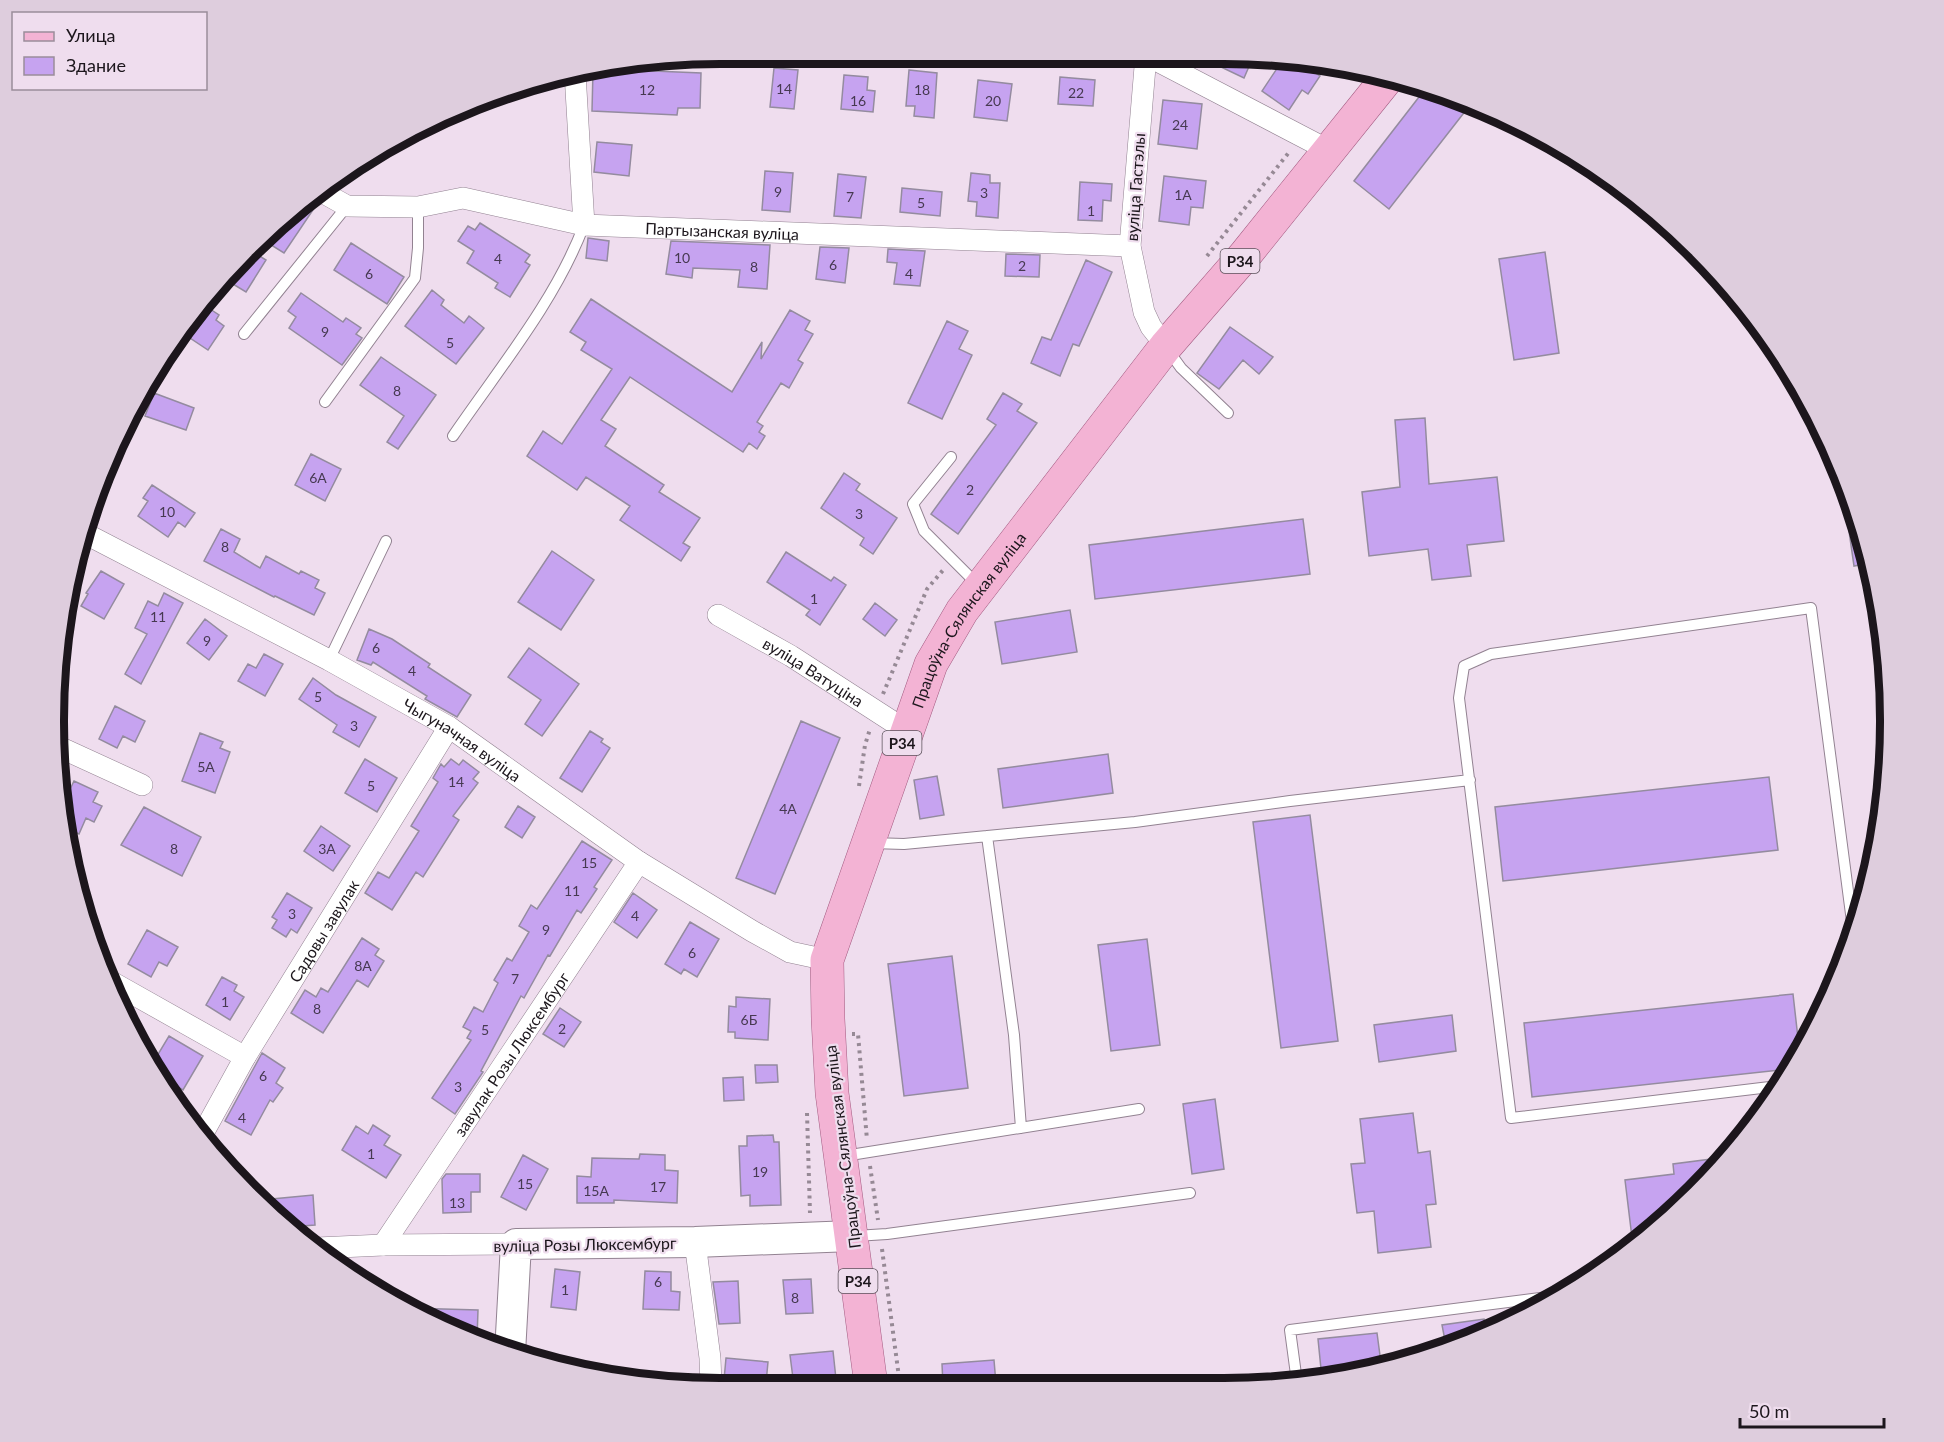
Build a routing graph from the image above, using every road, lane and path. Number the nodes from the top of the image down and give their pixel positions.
1 (1145, 64) edge
2 (1163, 64) edge
3 (575, 81) edge
4 (1380, 84) edge
5 (1315, 143) junction
6 (328, 195) edge
7 (347, 206) junction
8 (418, 207) junction
9 (584, 225) junction
10 (1130, 246) junction
11 (1202, 263) dead end
12 (244, 334) dead end
13 (1166, 346) junction
14 (325, 402) dead end
15 (1228, 412) dead end
16 (453, 436) dead end
17 (951, 458) dead end
18 (91, 537) edge
19 (386, 541) dead end
20 (952, 559) junction
21 (980, 587) junction
22 (717, 615) dead end
23 (329, 660) junction
24 (876, 711) junction
25 (449, 727) junction
26 (907, 731) junction
27 (65, 750) edge
28 (1470, 780) junction
29 (142, 785) dead end
30 (987, 836) junction
31 (868, 843) junction
32 (639, 862) junction
33 (1851, 911) edge
34 (827, 960) junction
35 (121, 987) edge
36 (843, 1035) dead end
37 (245, 1057) junction
38 (1768, 1087) edge
39 (1139, 1109) dead end
40 (206, 1128) edge
41 (1021, 1128) junction
42 (854, 1154) junction
43 (1190, 1193) dead end
44 (866, 1235) junction
45 (695, 1242) junction
46 (516, 1244) junction
47 (383, 1245) junction
48 (329, 1247) edge
49 (1528, 1302) edge
50 (511, 1343) edge
51 (1296, 1373) edge
52 (711, 1378) edge
53 (871, 1378) edge
54 (898, 1378) edge

1 - 10 street, вуліца Гастэлы
2 - 5 street
3 - 9 street
4 - 5 main road, Працоўна-Сялянская вуліца / Р34
5 - 11 path
5 - 13 main road, Працоўна-Сялянская вуліца / Р34
6 - 7 street, Партызанская вуліца
7 - 8 street, Партызанская вуліца
7 - 12 lane
8 - 9 street, Партызанская вуліца
8 - 14 lane
9 - 10 street, Партызанская вуліца
9 - 16 lane
10 - 13 street, вуліца Гастэлы
13 - 15 lane
13 - 21 main road, Працоўна-Сялянская вуліца / Р34
17 - 20 lane
18 - 23 street, Чыгуначная вуліца
19 - 23 lane
20 - 21 lane
20 - 24 path
21 - 26 main road, Працоўна-Сялянская вуліца / Р34
22 - 24 street, вуліца Ватуціна
23 - 25 street, Чыгуначная вуліца
24 - 26 street, вуліца Ватуціна
25 - 32 street, Чыгуначная вуліца
25 - 37 street, Садовы завулак
26 - 31 main road, Працоўна-Сялянская вуліца / Р34
27 - 29 street
28 - 30 lane
28 - 33 lane
28 - 38 lane
30 - 31 lane
30 - 41 lane
31 - 34 main road, Працоўна-Сялянская вуліца / Р34
32 - 34 street, Чыгуначная вуліца
32 - 47 street, завулак Розы Люксембург
34 - 42 main road, Працоўна-Сялянская вуліца / Р34
35 - 37 street
36 - 42 path
37 - 40 street, Садовы завулак
39 - 41 lane
41 - 42 lane
42 - 44 main road, Працоўна-Сялянская вуліца / Р34
42 - 44 path
43 - 44 lane
44 - 45 street, вуліца Розы Люксембург
44 - 53 main road, Працоўна-Сялянская вуліца / Р34
44 - 54 path
45 - 46 street, вуліца Розы Люксембург
45 - 52 street
46 - 47 street, вуліца Розы Люксембург
46 - 50 street
47 - 48 street, вуліца Розы Люксембург
49 - 51 lane

